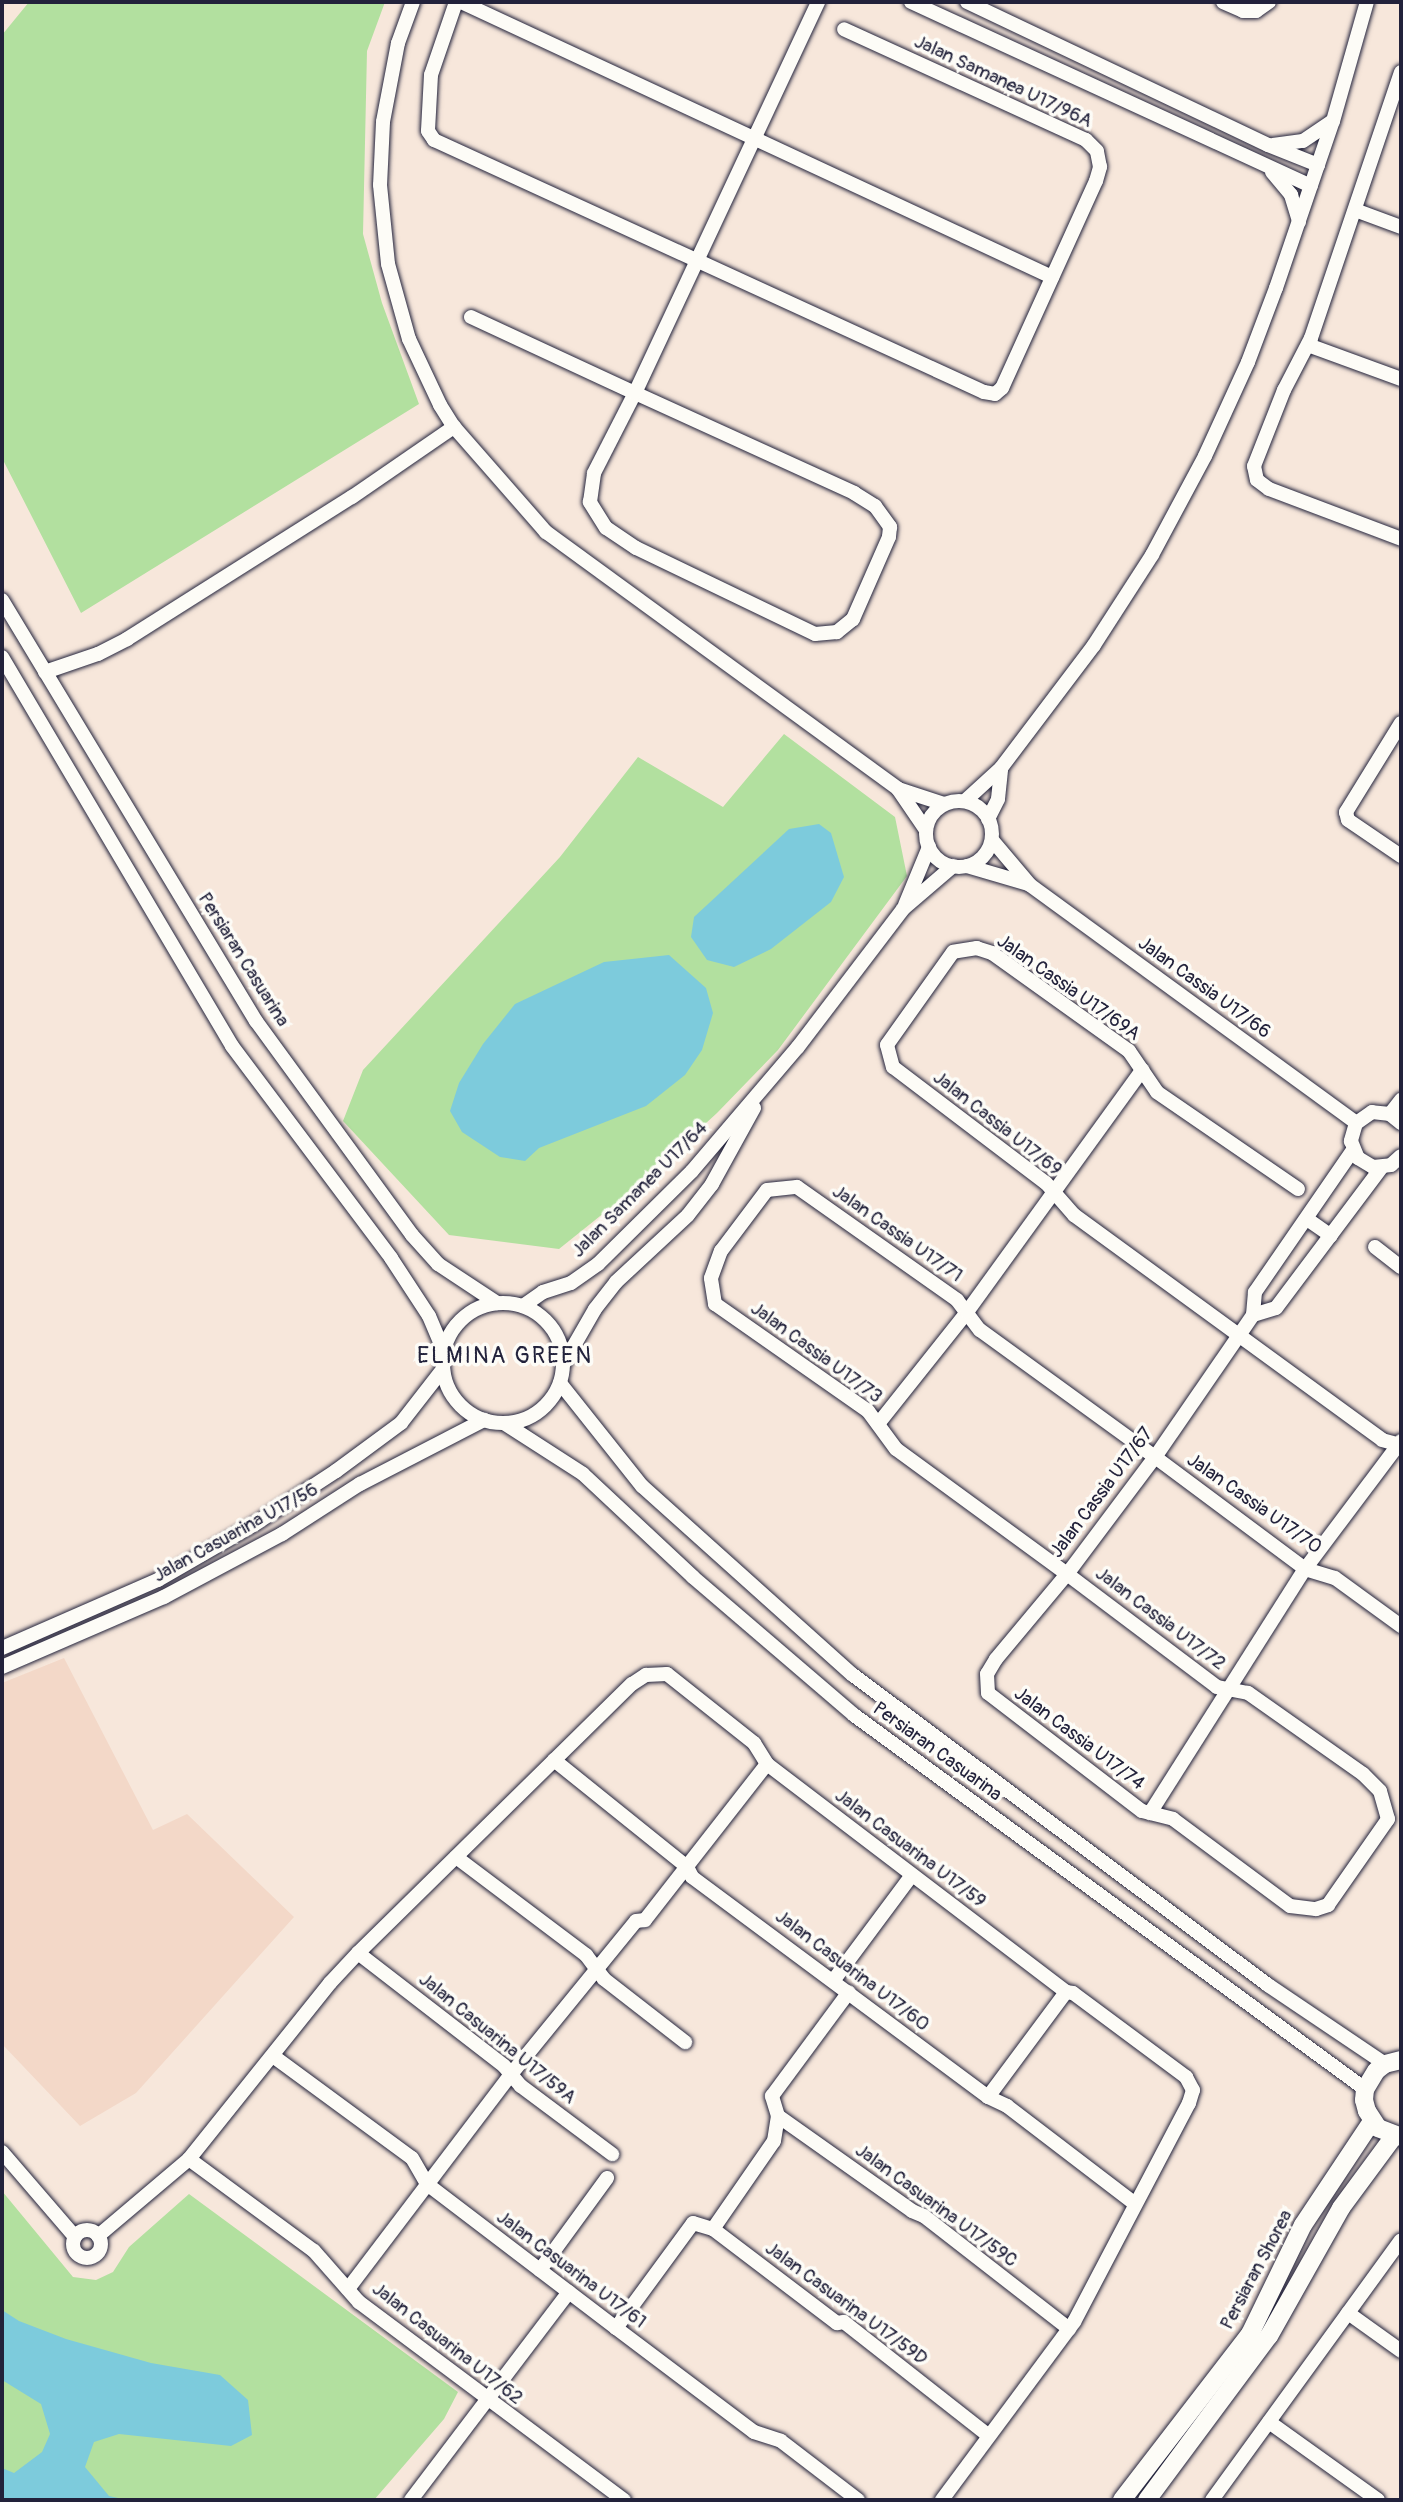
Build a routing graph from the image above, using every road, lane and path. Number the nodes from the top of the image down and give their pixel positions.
1 (414, 2) edge
2 (459, 2) edge
3 (818, 2) edge
4 (911, 2) edge
5 (967, 2) edge
6 (1223, 2) edge
7 (1269, 2) edge
8 (1367, 2) edge
9 (844, 29) dead end
10 (1401, 72) edge
11 (1333, 121) junction
12 (754, 138) junction
13 (1268, 145) junction
14 (1260, 163) junction
15 (1318, 165) junction
16 (1311, 186) junction
17 (1355, 210) junction
18 (1299, 222) junction
19 (1401, 227) edge
20 (697, 260) junction
21 (1052, 277) junction
22 (471, 317) dead end
23 (1308, 345) junction
24 (1401, 379) edge
25 (635, 393) junction
26 (454, 427) junction
27 (1401, 539) edge
28 (2, 600) edge
29 (2, 657) edge
30 (44, 672) junction
31 (1401, 723) edge
32 (1001, 768) junction
33 (898, 789) junction
34 (965, 801) junction
35 (944, 804) junction
36 (989, 819) junction
37 (926, 830) junction
38 (992, 840) junction
39 (929, 847) junction
40 (1401, 856) edge
41 (960, 866) junction
42 (1030, 885) junction
43 (903, 909) junction
44 (977, 948) joint
45 (1142, 1070) junction
46 (769, 1082) junction
47 (1401, 1100) edge
48 (1396, 1119) edge
49 (1356, 1123) junction
50 (1353, 1150) junction
51 (1401, 1156) edge
52 (1382, 1167) junction
53 (1298, 1189) dead end
54 (1054, 1192) junction
55 (1307, 1219) junction
56 (1331, 1236) junction
57 (1375, 1247) dead end
58 (721, 1251) joint
59 (1401, 1267) edge
60 (498, 1303) junction
61 (523, 1306) junction
62 (967, 1312) junction
63 (1253, 1315) junction
64 (1239, 1335) junction
65 (444, 1352) junction
66 (564, 1363) junction
67 (443, 1369) junction
68 (560, 1383) junction
69 (484, 1420) junction
70 (504, 1423) junction
71 (878, 1424) junction
72 (1400, 1443) edge
73 (1155, 1457) junction
74 (1305, 1569) junction
75 (1067, 1574) junction
76 (1401, 1626) edge
77 (2, 1648) edge
78 (2, 1667) edge
79 (1228, 1689) junction
80 (988, 1693) joint
81 (554, 1760) junction
82 (767, 1765) junction
83 (1150, 1813) junction
84 (456, 1857) junction
85 (687, 1867) junction
86 (912, 1875) junction
87 (1328, 1905) joint
88 (358, 1953) junction
89 (598, 1970) junction
90 (833, 1981) junction
91 (849, 1992) junction
92 (1066, 1992) junction
93 (685, 2042) dead end
94 (273, 2056) junction
95 (1393, 2062) edge
96 (512, 2073) junction
97 (1365, 2089) junction
98 (988, 2097) junction
99 (778, 2116) junction
100 (1372, 2121) junction
101 (1398, 2137) edge
102 (2, 2152) edge
103 (612, 2154) dead end
104 (189, 2159) junction
105 (607, 2178) dead end
106 (427, 2184) junction
107 (1134, 2203) junction
108 (713, 2229) junction
109 (98, 2236) junction
110 (75, 2237) junction
111 (1401, 2240) edge
112 (540, 2270) junction
113 (348, 2289) junction
114 (569, 2292) junction
115 (1349, 2313) junction
116 (616, 2328) junction
117 (1069, 2329) junction
118 (1401, 2351) edge
119 (487, 2399) junction
120 (1269, 2422) junction
121 (989, 2436) junction
122 (411, 2500) edge
123 (624, 2500) edge
124 (858, 2500) edge
125 (942, 2500) edge
126 (1122, 2500) edge
127 (1147, 2500) edge
128 (1212, 2500) edge
129 (1378, 2500) edge

1 - 26 street
2 - 12 street
2 - 20 street
3 - 12 street
4 - 14 street
5 - 13 street
6 - 7 street
8 - 11 street
9 - 21 street, Jalan Samanea U17/96A
10 - 17 street
11 - 13 street
11 - 15 street
12 - 20 street
12 - 21 street
13 - 15 street
14 - 16 street
14 - 18 street
15 - 16 street
16 - 18 street
17 - 19 street
17 - 23 street
18 - 32 street
20 - 21 street
20 - 25 street
22 - 25 street
23 - 24 street
23 - 27 street
25 - 25 street
26 - 30 street
26 - 33 street
28 - 30 street, Persiaran Casuarina
29 - 65 street
30 - 60 street, Persiaran Casuarina
31 - 40 street
32 - 34 street
32 - 36 street
33 - 35 street
33 - 37 street
34 - 35 street
34 - 36 street
35 - 37 street
36 - 38 street
37 - 39 street
38 - 41 street
38 - 42 street, Jalan Cassia U17/66
39 - 41 street
39 - 43 street, Jalan Samanea U17/64
41 - 42 street, Jalan Cassia U17/66
41 - 43 street, Jalan Samanea U17/64
42 - 49 street, Jalan Cassia U17/66
43 - 46 street, Jalan Samanea U17/64
44 - 45 street, Jalan Cassia U17/69A
44 - 54 street, Jalan Cassia U17/69
45 - 53 street, Jalan Cassia U17/69A
45 - 54 street
46 - 61 street, Jalan Samanea U17/64
46 - 66 street, Jalan Samanea U17/64
47 - 48 street
48 - 49 street
49 - 50 street
50 - 52 street
50 - 55 street, Jalan Cassia U17/67
51 - 52 street
52 - 56 street, Jalan Cassia U17/67
54 - 62 street
54 - 64 street, Jalan Cassia U17/69
55 - 56 street
55 - 63 street, Jalan Cassia U17/67
56 - 63 street, Jalan Cassia U17/67
57 - 59 street
58 - 62 street, Jalan Cassia U17/71
58 - 71 street, Jalan Cassia U17/73
60 - 61 street
60 - 65 street
61 - 66 street
62 - 71 street
62 - 73 street, Jalan Cassia U17/71
63 - 64 street, Jalan Cassia U17/67
64 - 72 street, Jalan Cassia U17/69
64 - 73 street, Jalan Cassia U17/67
65 - 67 street
66 - 68 street
67 - 69 street
67 - 77 street, Jalan Casuarina U17/56
68 - 70 street
68 - 95 street, Persiaran Casuarina
69 - 70 street
69 - 78 street, Jalan Casuarina U17/56
70 - 97 street, Persiaran Casuarina
71 - 75 street, Jalan Cassia U17/73
72 - 74 street
73 - 74 street, Jalan Cassia U17/70
73 - 75 street, Jalan Cassia U17/67
74 - 76 street, Jalan Cassia U17/70
74 - 79 street
75 - 79 street, Jalan Cassia U17/72
75 - 80 street, Jalan Cassia U17/67
79 - 83 street
79 - 87 street, Jalan Cassia U17/72
80 - 83 street, Jalan Cassia U17/74
81 - 82 street, Jalan Casuarina U17/59
81 - 84 street, Jalan Casuarina U17/59
81 - 85 street, Jalan Casuarina U17/60
82 - 85 street
82 - 86 street, Jalan Casuarina U17/59
83 - 87 street, Jalan Cassia U17/74
84 - 88 street, Jalan Casuarina U17/59
84 - 89 street
85 - 89 street
85 - 90 street, Jalan Casuarina U17/60
86 - 90 street
86 - 92 street, Jalan Casuarina U17/59
88 - 94 street, Jalan Casuarina U17/59
88 - 96 street, Jalan Casuarina U17/59A
89 - 93 street
89 - 96 street
90 - 91 street, Jalan Casuarina U17/60
91 - 98 street, Jalan Casuarina U17/60
91 - 99 street
92 - 98 street
92 - 107 street, Jalan Casuarina U17/59
94 - 104 street, Jalan Casuarina U17/59
94 - 106 street, Jalan Casuarina U17/61
95 - 97 main road
96 - 103 street, Jalan Casuarina U17/59A
96 - 106 street
97 - 100 main road
98 - 107 street, Jalan Casuarina U17/60
99 - 108 street
99 - 117 street, Jalan Casuarina U17/59C
100 - 101 main road
100 - 126 main road, Persiaran Shorea
101 - 127 main road, Persiaran Shorea
102 - 110 street
104 - 109 street, Jalan Casuarina U17/59
104 - 113 street, Jalan Casuarina U17/62
105 - 112 street
106 - 112 street, Jalan Casuarina U17/61
106 - 113 street
107 - 117 street, Jalan Casuarina U17/59
108 - 116 street
108 - 121 street, Jalan Casuarina U17/59D
109 - 110 street
109 - 110 street
111 - 115 street
112 - 114 street, Jalan Casuarina U17/61
113 - 119 street, Jalan Casuarina U17/62
114 - 116 street, Jalan Casuarina U17/61
114 - 119 street
115 - 118 street
115 - 120 street
116 - 124 street, Jalan Casuarina U17/61
117 - 121 street, Jalan Casuarina U17/59
119 - 122 street
119 - 123 street, Jalan Casuarina U17/62
120 - 128 street
120 - 129 street
121 - 125 street, Jalan Casuarina U17/59

